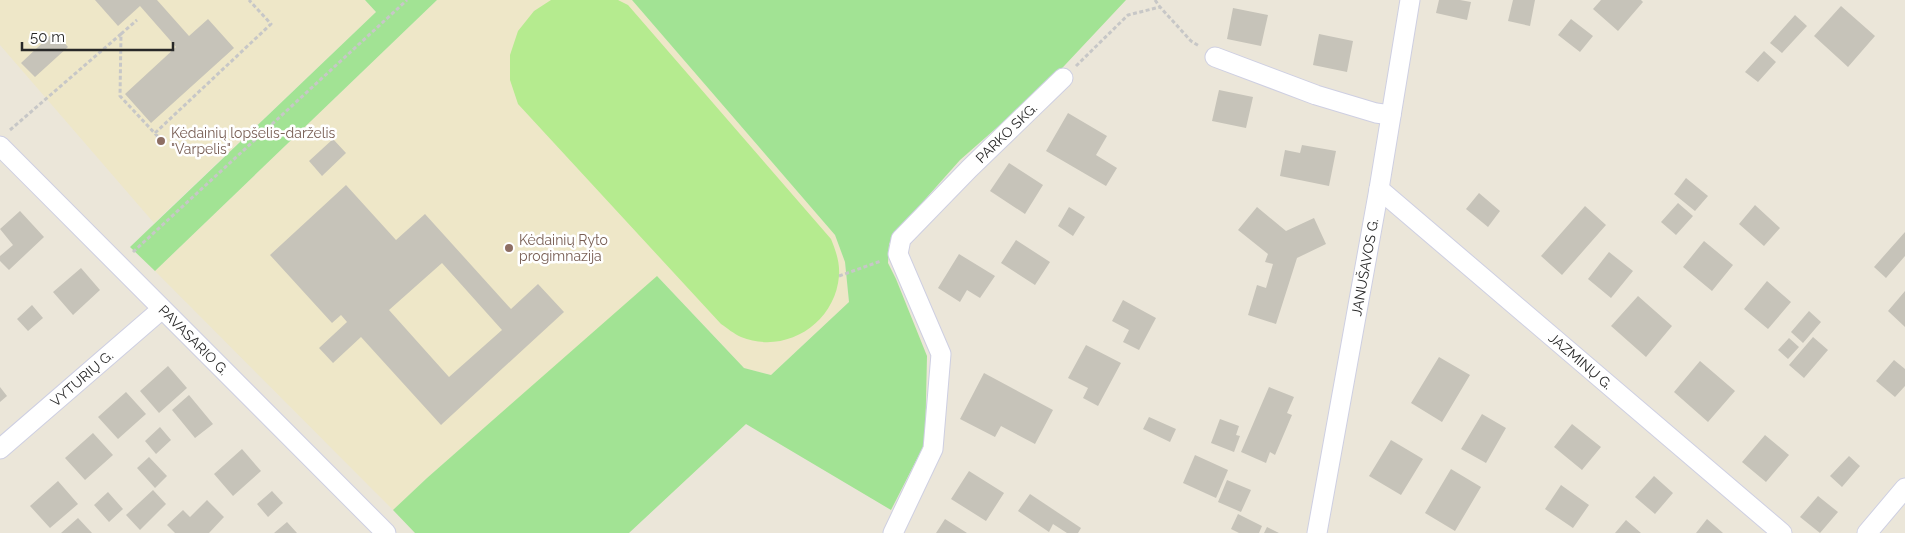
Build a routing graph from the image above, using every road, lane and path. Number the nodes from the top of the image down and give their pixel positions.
1 (249, 0) edge
2 (407, 0) edge
3 (1155, 0) edge
4 (1410, 0) edge
5 (1160, 7) junction
6 (137, 20) dead end
7 (122, 34) junction
8 (1215, 57) joint
9 (1063, 78) joint
10 (1391, 115) junction
11 (155, 133) junction
12 (3, 140) edge
13 (162, 141) dead end
14 (1379, 189) junction
15 (898, 254) junction
16 (119, 266) junction
17 (839, 276) dead end
18 (162, 309) junction
19 (0, 449) edge
20 (1905, 488) edge
21 (386, 533) edge
22 (893, 533) edge
23 (1317, 533) edge
24 (1782, 533) edge
25 (1868, 533) edge

1 - 11 path
2 - 16 path
3 - 5 path
4 - 10 street, JANUŠAVOS G.
5 - 8 path
5 - 9 path
6 - 7 path
7 - 11 path
7 - 12 path
8 - 10 street
9 - 15 street, PARKO SKG.
10 - 14 street, JANUŠAVOS G.
11 - 13 path
12 - 16 street, PAVASARIO G.
14 - 23 street, JANUŠAVOS G.
14 - 24 street, JAZMINŲ G.
15 - 17 path
15 - 22 street
16 - 18 street, PAVASARIO G.
18 - 19 street, VYTURIŲ G.
18 - 21 street, PAVASARIO G.
20 - 25 street

